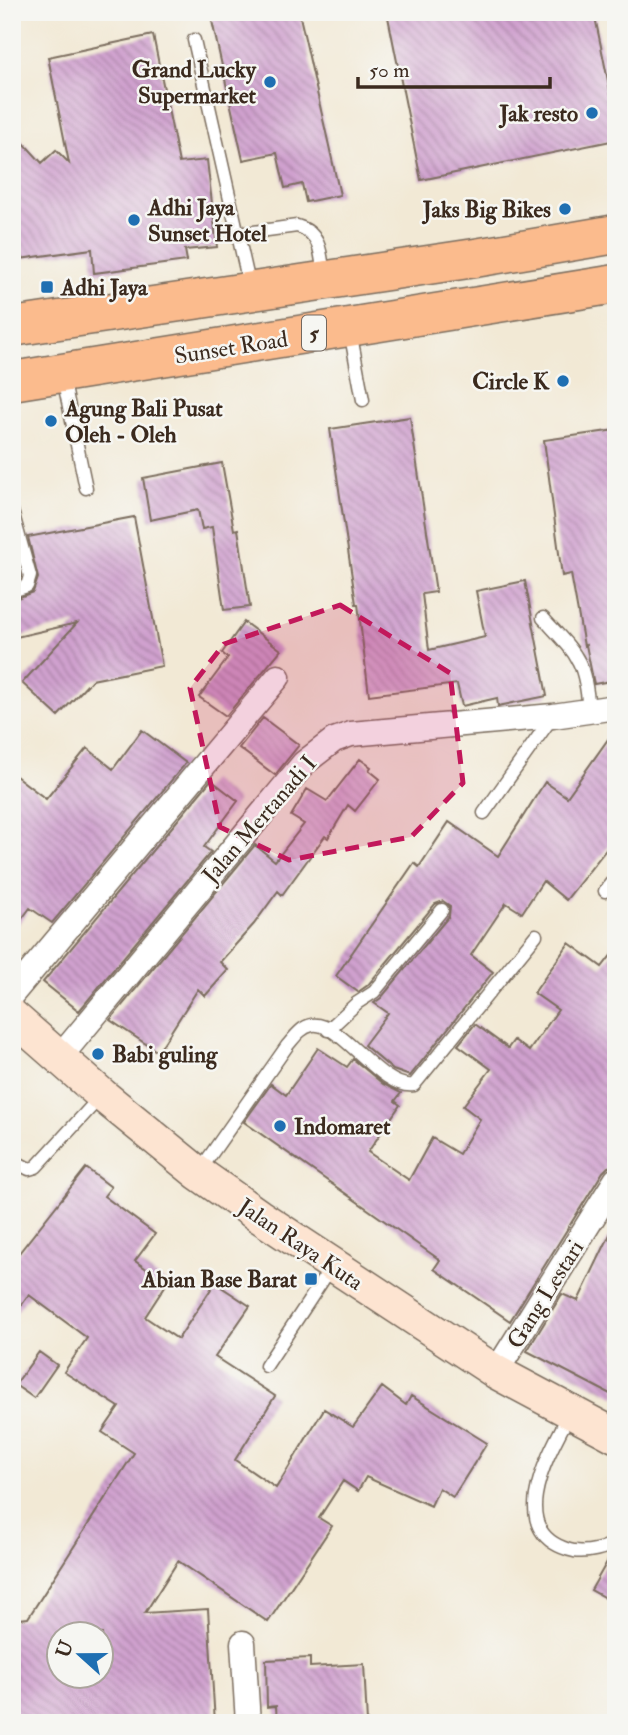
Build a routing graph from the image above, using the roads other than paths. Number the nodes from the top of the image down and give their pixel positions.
1 (614, 12) edge
2 (616, 20) edge
3 (194, 40) dead end
4 (239, 234) junction
5 (616, 234) edge
6 (500, 254) junction
7 (324, 281) junction
8 (616, 284) edge
9 (251, 292) junction
10 (510, 301) junction
11 (12, 327) edge
12 (349, 328) junction
13 (63, 374) junction
14 (12, 382) edge
15 (363, 400) dead end
16 (86, 488) dead end
17 (12, 511) edge
18 (12, 591) edge
19 (543, 618) dead end
20 (278, 677) dead end
21 (616, 707) edge
22 (589, 711) junction
23 (553, 716) junction
24 (484, 813) dead end
25 (616, 877) edge
26 (605, 891) dead end
27 (442, 910) dead end
28 (536, 935) dead end
29 (12, 994) edge
30 (12, 1016) edge
31 (328, 1030) junction
32 (60, 1057) junction
33 (102, 1095) junction
34 (12, 1160) edge
35 (198, 1173) junction
36 (616, 1180) edge
37 (607, 1214) edge
38 (332, 1266) junction
39 (266, 1366) dead end
40 (496, 1372) junction
41 (569, 1413) junction
42 (616, 1436) edge
43 (616, 1541) edge
44 (243, 1643) dead end
45 (248, 1723) edge

1 - 2 lane
3 - 4 lane
4 - 7 lane
4 - 9 lane
5 - 6 highway, 5
6 - 7 highway, 5
6 - 10 highway
7 - 9 highway, 5
8 - 10 highway, Sunset Road / 5
9 - 11 highway, 5
10 - 12 highway, Sunset Road / 5
12 - 13 highway, Sunset Road / 5
12 - 15 lane
13 - 14 highway, Sunset Road / 5
13 - 16 lane
17 - 18 lane
19 - 22 lane
20 - 29 street
21 - 22 street, Jalan Mertanadi I
22 - 23 street, Jalan Mertanadi I
23 - 24 lane
23 - 32 street, Jalan Mertanadi I
25 - 26 lane
27 - 31 lane
28 - 31 lane
30 - 32 main road, Jalan Raya Kuta
31 - 35 lane
32 - 33 main road, Jalan Raya Kuta
33 - 34 lane
33 - 35 main road, Jalan Raya Kuta
35 - 38 main road, Jalan Raya Kuta
36 - 37 street, Gang Lestari
37 - 40 street, Gang Lestari
38 - 39 lane
38 - 40 main road, Jalan Raya Kuta
40 - 41 main road, Jalan Raya Kuta
41 - 42 main road, Jalan Raya Kuta
41 - 43 lane
44 - 45 street

